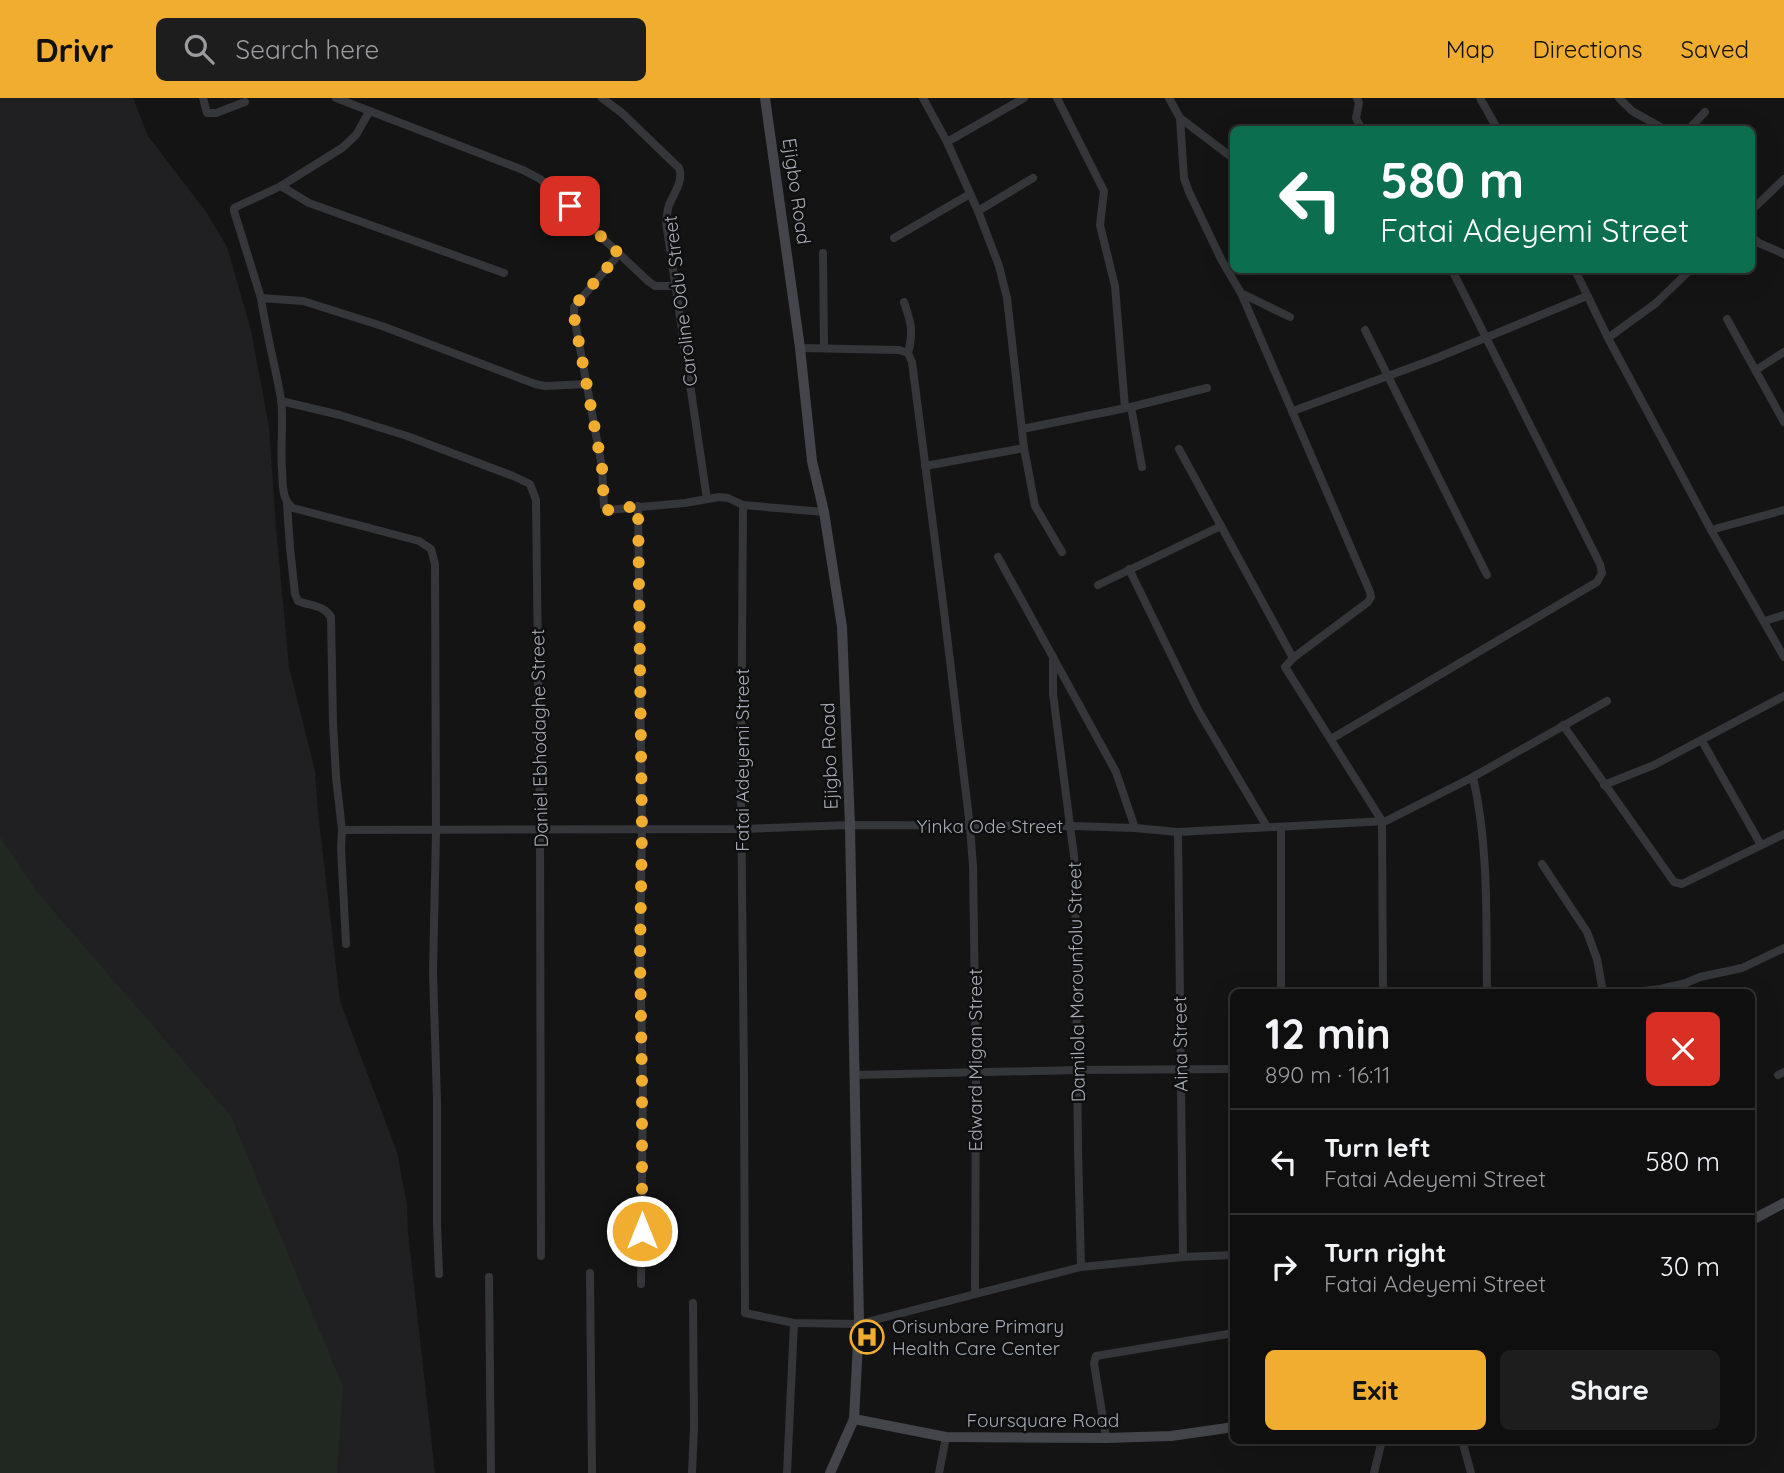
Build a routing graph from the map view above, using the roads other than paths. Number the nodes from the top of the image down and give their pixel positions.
1 (203, 98) edge
2 (336, 98) edge
3 (602, 98) edge
4 (765, 98) edge
5 (923, 98) edge
6 (1024, 98) edge
7 (1057, 98) edge
8 (1169, 98) edge
9 (1357, 98) edge
10 (1480, 98) edge
11 (1619, 98) edge
12 (245, 102) dead end
13 (369, 112) junction
14 (1705, 112) dead end
15 (1180, 118) junction
16 (1360, 126) edge
17 (1496, 126) edge
18 (1659, 126) edge
19 (1692, 126) edge
20 (947, 142) junction
21 (1230, 156) edge
22 (1033, 178) dead end
23 (1784, 179) edge
24 (282, 186) junction
25 (970, 194) junction
26 (1755, 207) edge
27 (978, 211) junction
28 (894, 238) dead end
29 (1755, 240) edge
30 (823, 253) dead end
31 (619, 254) junction
32 (1784, 254) edge
33 (504, 273) dead end
34 (1453, 273) edge
35 (1576, 273) edge
36 (1687, 273) edge
37 (676, 286) junction
38 (1241, 293) junction
39 (1587, 296) junction
40 (261, 298) junction
41 (904, 302) dead end
42 (1290, 317) dead end
43 (1727, 319) dead end
44 (1365, 330) dead end
45 (1608, 338) junction
46 (1486, 339) junction
47 (800, 348) junction
48 (824, 348) junction
49 (1784, 352) edge
50 (908, 353) junction
51 (1756, 370) junction
52 (1387, 376) junction
53 (587, 384) junction
54 (1207, 388) dead end
55 (281, 401) junction
56 (1128, 407) junction
57 (1293, 411) junction
58 (1784, 422) edge
59 (1022, 429) junction
60 (1024, 448) junction
61 (1179, 449) dead end
62 (925, 466) junction
63 (1142, 467) dead end
64 (707, 499) junction
65 (287, 504) junction
66 (743, 505) junction
67 (638, 506) junction
68 (1784, 510) edge
69 (824, 512) junction
70 (1221, 526) junction
71 (1711, 530) junction
72 (1062, 552) dead end
73 (998, 557) dead end
74 (1129, 569) junction
75 (1487, 576) dead end
76 (1098, 584) dead end
77 (1784, 615) edge
78 (1765, 621) junction
79 (1053, 657) junction
80 (1293, 657) junction
81 (1784, 657) edge
82 (1784, 696) edge
83 (1607, 701) dead end
84 (1563, 725) junction
85 (1331, 738) junction
86 (1702, 741) junction
87 (1473, 776) junction
88 (1604, 785) junction
89 (1382, 821) junction
90 (850, 825) junction
91 (970, 827) junction
92 (1071, 827) junction
93 (1266, 827) junction
94 (1281, 827) junction
95 (1135, 828) junction
96 (540, 829) junction
97 (642, 829) junction
98 (741, 829) junction
99 (342, 830) junction
100 (436, 831) junction
101 (1178, 832) junction
102 (1784, 834) edge
103 (1761, 845) junction
104 (1542, 864) dead end
105 (346, 944) dead end
106 (1784, 948) edge
107 (1281, 989) edge
108 (1383, 989) edge
109 (1487, 989) edge
110 (1602, 989) edge
111 (1660, 989) edge
112 (1181, 1069) junction
113 (1230, 1069) edge
114 (1078, 1070) junction
115 (976, 1072) junction
116 (855, 1075) junction
117 (1784, 1203) edge
118 (1755, 1218) edge
119 (1230, 1255) edge
120 (541, 1256) dead end
121 (1183, 1257) junction
122 (1081, 1267) junction
123 (590, 1273) dead end
124 (439, 1274) dead end
125 (489, 1278) dead end
126 (641, 1284) dead end
127 (975, 1293) junction
128 (693, 1303) dead end
129 (793, 1323) junction
130 (859, 1324) junction
131 (1230, 1334) edge
132 (854, 1419) junction
133 (1230, 1428) edge
134 (946, 1437) junction
135 (1106, 1438) junction
136 (1381, 1444) edge
137 (1463, 1444) edge
138 (491, 1473) edge
139 (592, 1473) edge
140 (692, 1473) edge
141 (787, 1473) edge
142 (830, 1473) edge
143 (939, 1473) edge
144 (1374, 1473) edge
145 (1471, 1473) edge

1 - 12 street
2 - 13 street
3 - 37 street, Caroline Odu Street
4 - 47 street, Ejigbo Road
5 - 20 street
6 - 20 street
7 - 56 street
8 - 15 street
9 - 16 street
10 - 17 street
11 - 18 street
13 - 24 street
13 - 31 street
14 - 19 street
15 - 21 street
15 - 38 street
20 - 25 street
22 - 27 street
23 - 26 street
24 - 33 street
24 - 40 street
25 - 27 street
25 - 28 street
27 - 59 street
29 - 32 street
30 - 48 street
31 - 37 street
31 - 53 street
34 - 46 street
35 - 39 street
36 - 45 street
37 - 64 street, Caroline Odu Street
38 - 42 street
38 - 57 street
39 - 45 street
39 - 46 street
40 - 53 street
40 - 55 street
41 - 50 street, Edward Migan Street
43 - 51 street
44 - 52 street
45 - 71 street
46 - 52 street
46 - 85 street
47 - 48 street
47 - 69 street, Ejigbo Road
48 - 50 street
49 - 51 street
50 - 62 street, Edward Migan Street
51 - 58 street
52 - 57 street
52 - 75 street
53 - 67 street
54 - 56 street
55 - 65 street
55 - 96 street, Daniel Ebhodaghe Street
56 - 59 street
56 - 63 street
57 - 80 street
59 - 60 street
60 - 62 street
60 - 72 street
61 - 70 street
62 - 91 street, Edward Migan Street
64 - 66 street
64 - 67 street
65 - 99 street
65 - 100 street
66 - 69 street
66 - 98 street, Fatai Adeyemi Street
67 - 97 street
68 - 71 street
69 - 90 street, Ejigbo Road
70 - 74 street
70 - 80 street
71 - 78 street
73 - 79 street
74 - 76 street
74 - 93 street
77 - 78 street
78 - 81 street
79 - 92 street, Damilola Morounfolu Street
79 - 95 street
80 - 85 street
82 - 86 street
83 - 84 street, Yinka Ode Street
84 - 87 street, Yinka Ode Street
84 - 88 street
85 - 89 street
86 - 88 street
86 - 103 street
87 - 89 street, Yinka Ode Street
87 - 109 street
88 - 103 street
89 - 94 street, Yinka Ode Street
89 - 108 street
90 - 91 street, Yinka Ode Street
90 - 98 street, Yinka Ode Street
90 - 116 street, Ejigbo Road
91 - 92 street, Yinka Ode Street
91 - 115 street, Edward Migan Street
92 - 95 street, Yinka Ode Street
92 - 114 street, Damilola Morounfolu Street
93 - 94 street, Yinka Ode Street
93 - 101 street, Yinka Ode Street
94 - 107 street
95 - 101 street, Yinka Ode Street
96 - 97 street, Yinka Ode Street
96 - 100 street, Yinka Ode Street
96 - 120 street, Daniel Ebhodaghe Street
97 - 98 street, Yinka Ode Street
97 - 126 street
98 - 129 street, Fatai Adeyemi Street
99 - 100 street, Yinka Ode Street
99 - 105 street
100 - 124 street
101 - 112 street, Aina Street
102 - 103 street
104 - 110 street
106 - 111 street
112 - 113 street
112 - 114 street
112 - 121 street, Aina Street
114 - 115 street
114 - 122 street, Damilola Morounfolu Street
115 - 116 street
115 - 127 street, Edward Migan Street
116 - 130 street, Ejigbo Road
117 - 118 street
119 - 121 street, Fatai Adeyemi Street
121 - 122 street, Fatai Adeyemi Street
122 - 127 street, Fatai Adeyemi Street
123 - 139 street
125 - 138 street
127 - 130 street, Fatai Adeyemi Street
128 - 140 street
129 - 130 street, Fatai Adeyemi Street
129 - 141 street
130 - 132 street, Ejigbo Road
131 - 135 street
132 - 134 street, Foursquare Road
132 - 142 street
133 - 135 street, Foursquare Road
134 - 135 street, Foursquare Road
134 - 143 street
136 - 144 street
137 - 145 street

